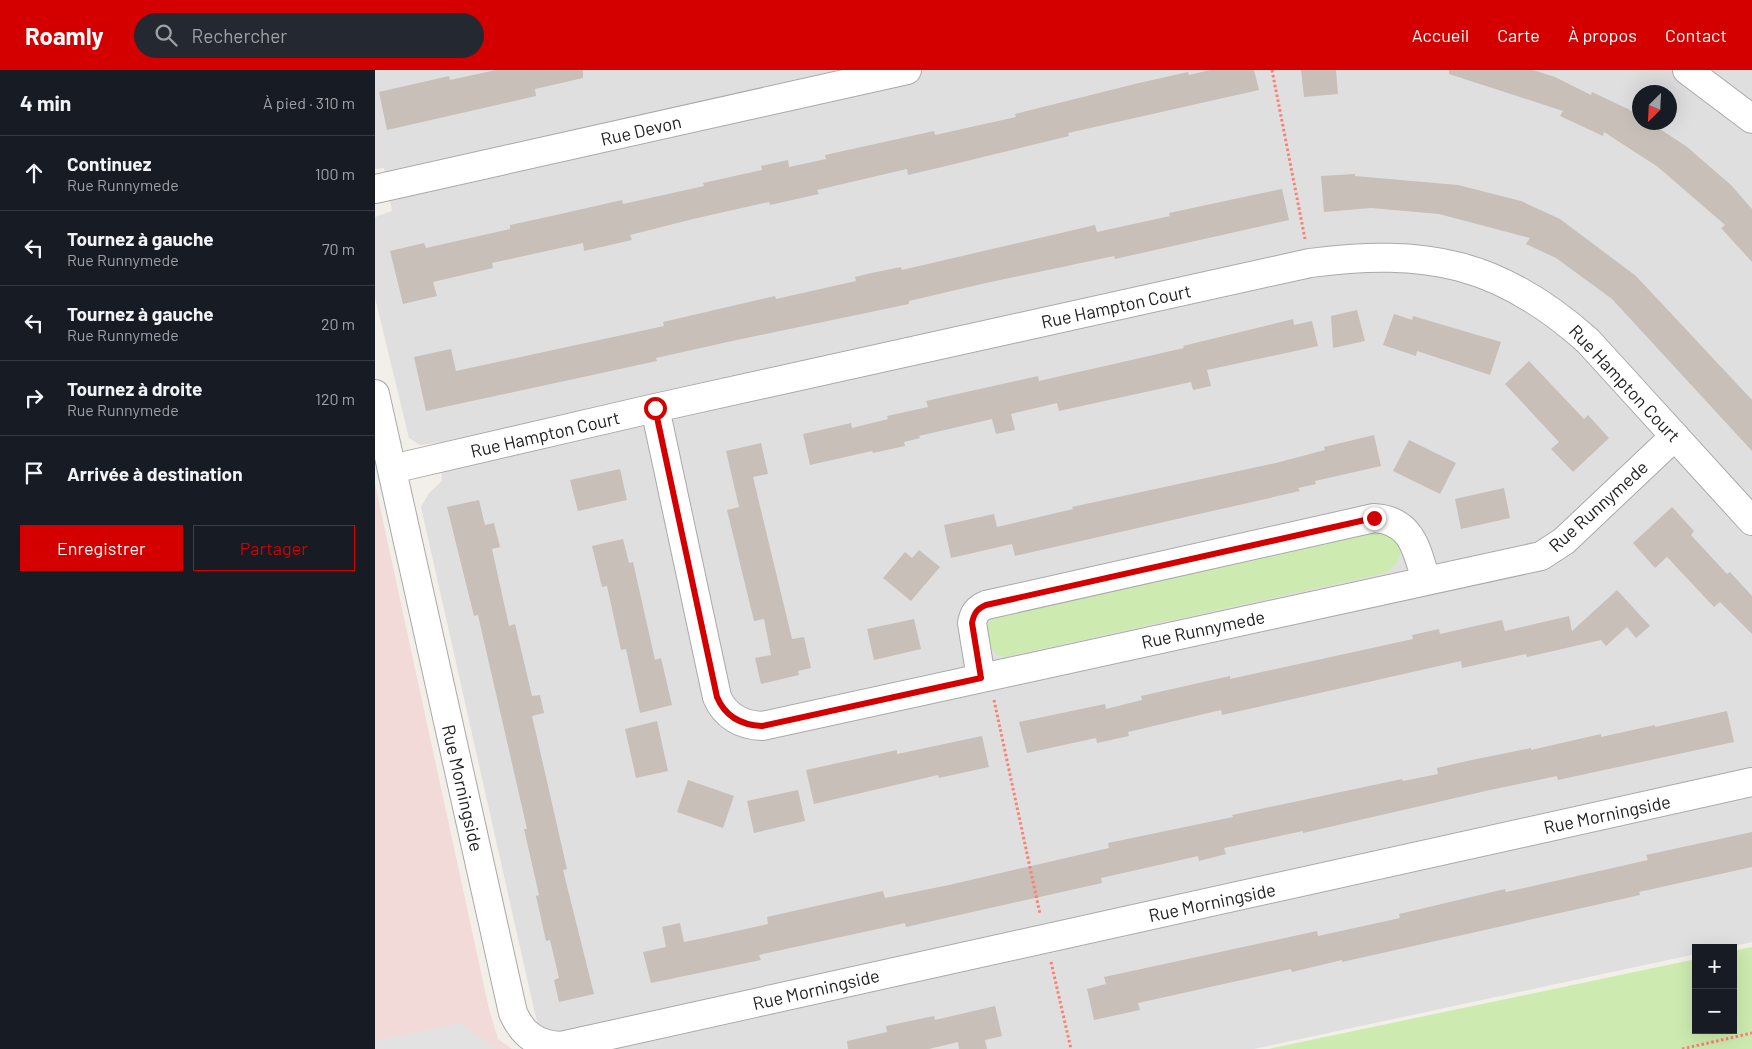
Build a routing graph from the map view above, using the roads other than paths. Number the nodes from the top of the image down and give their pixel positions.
1 (907, 70) edge
2 (1687, 70) edge
3 (1752, 119) edge
4 (375, 189) edge
5 (375, 394) edge
6 (655, 408) junction
7 (1675, 436) junction
8 (392, 469) junction
9 (1752, 521) edge
10 (1426, 581) junction
11 (987, 686) junction
12 (1752, 782) edge

1 - 4 street, Rue Devon
2 - 3 street
5 - 8 street, Rue Morningside
6 - 7 street, Rue Hampton Court
6 - 8 street, Rue Hampton Court
6 - 11 street, Rue Runnymede
7 - 9 street, Rue Hampton Court
7 - 10 street, Rue Runnymede
8 - 12 street, Rue Morningside
10 - 11 street, Rue Runnymede
10 - 11 street

